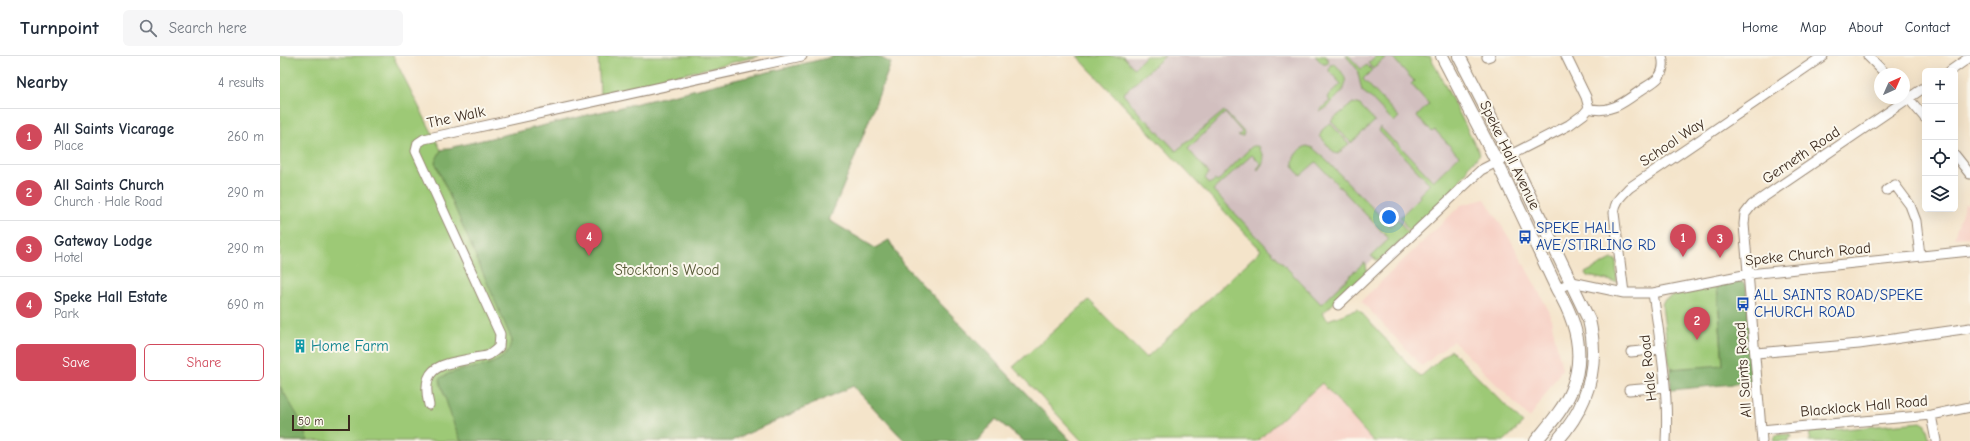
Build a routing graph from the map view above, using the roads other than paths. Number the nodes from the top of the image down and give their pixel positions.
1 (802, 56) edge
2 (1442, 56) edge
3 (1459, 56) edge
4 (1566, 56) edge
5 (1662, 56) edge
6 (1823, 56) edge
7 (1868, 56) edge
8 (1970, 57) edge
9 (1880, 68) edge
10 (1954, 68) edge
11 (1922, 89) edge
12 (1910, 94) edge
13 (1910, 101) edge
14 (1895, 104) edge
15 (1589, 108) junction
16 (1922, 115) edge
17 (1510, 155) junction
18 (1958, 159) edge
19 (1497, 162) junction
20 (1970, 174) edge
21 (1887, 190) dead end
22 (1970, 251) edge
23 (1920, 256) junction
24 (1749, 274) junction
25 (1572, 282) junction
26 (1557, 289) junction
27 (1624, 293) junction
28 (1653, 293) junction
29 (1338, 305) dead end
30 (1970, 328) edge
31 (1661, 349) junction
32 (1630, 352) dead end
33 (1756, 353) junction
34 (1664, 387) junction
35 (1630, 390) dead end
36 (429, 405) dead end
37 (1970, 407) edge
38 (1580, 408) junction
39 (1931, 415) junction
40 (1761, 430) junction
41 (1536, 441) edge
42 (1546, 441) edge
43 (1557, 441) edge
44 (1666, 441) edge
45 (1762, 441) edge
46 (1936, 441) edge

1 - 36 street, The Walk
2 - 19 street, Speke Hall Avenue
3 - 17 street, Speke Hall Avenue
4 - 15 street
5 - 15 street
6 - 27 street, School Way
7 - 9 street
8 - 10 street
11 - 12 street, Gerneth Road
13 - 16 street
14 - 24 street, Gerneth Road
15 - 17 street
17 - 19 street
17 - 25 street, Speke Hall Avenue
18 - 20 street
19 - 26 street, Speke Hall Avenue
19 - 29 street
21 - 23 street
22 - 23 street, Speke Church Road
23 - 24 street, Speke Church Road
24 - 28 street, Speke Church Road
24 - 33 street, All Saints Road
25 - 26 street
25 - 27 street, Speke Church Road
25 - 38 street, Speke Hall Avenue
26 - 41 street, Speke Hall Avenue
27 - 28 street, Speke Church Road
28 - 31 street, Hale Road
30 - 33 street
31 - 32 street
31 - 34 street, Hale Road
33 - 40 street, All Saints Road
34 - 35 street
34 - 44 street, Hale Road
37 - 39 street, Blacklock Hall Road
38 - 42 street
38 - 43 street, Speke Hall Avenue
39 - 40 street, Blacklock Hall Road
39 - 46 street
40 - 45 street, All Saints Road

